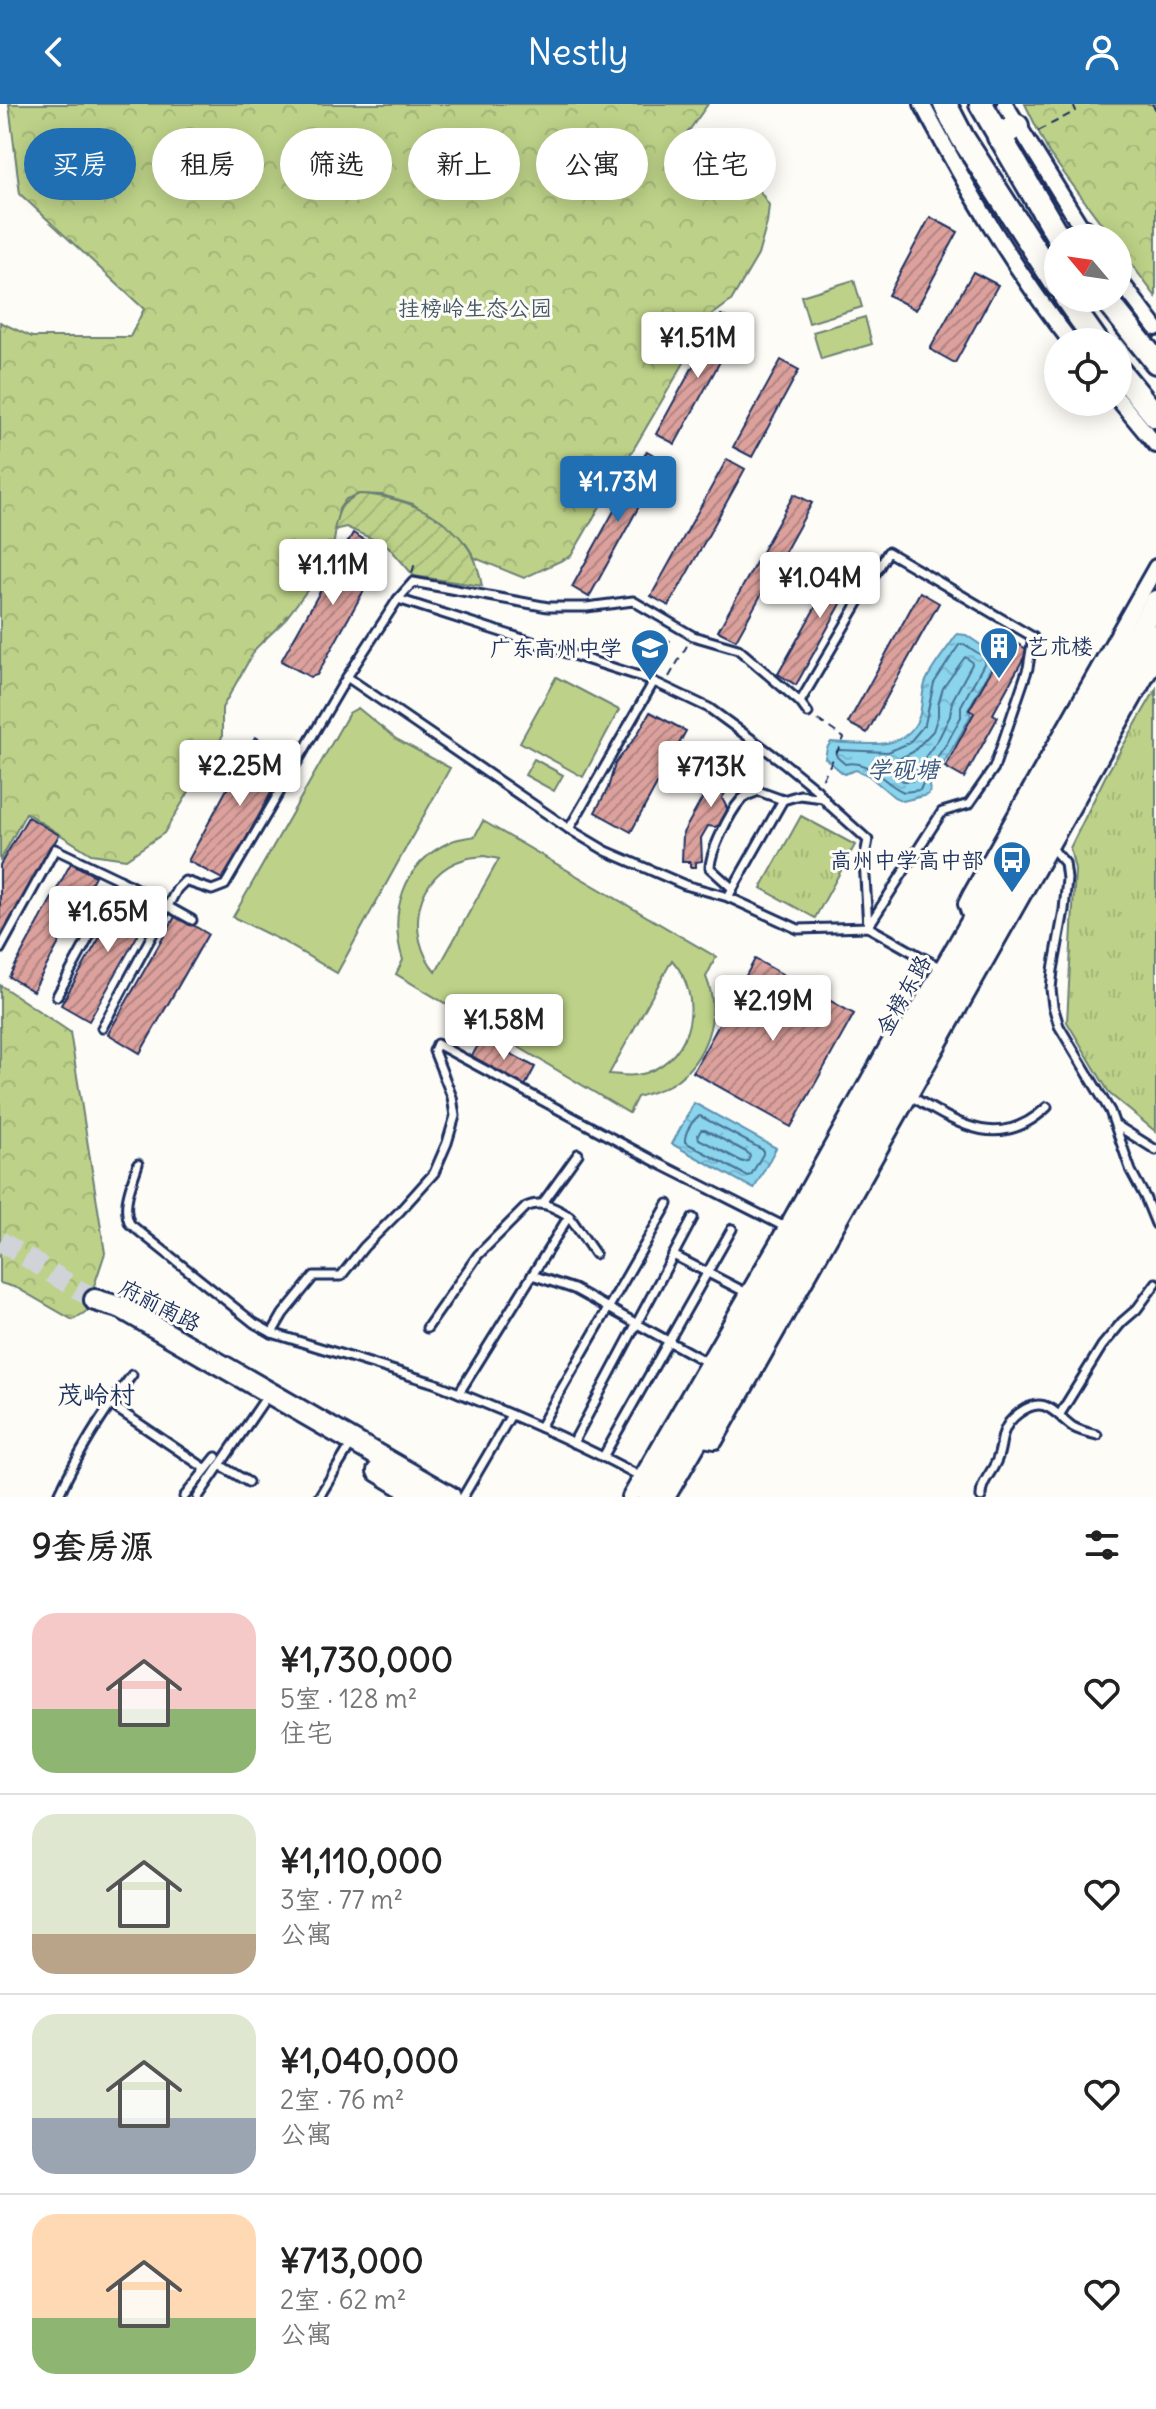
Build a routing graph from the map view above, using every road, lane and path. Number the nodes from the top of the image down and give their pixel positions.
1 (922, 104) edge
2 (945, 104) edge
3 (981, 104) edge
4 (1005, 104) edge
5 (1073, 104) edge
6 (1152, 104) edge
7 (1156, 110) edge
8 (1047, 125) dead end
9 (1008, 132) junction
10 (1052, 224) edge
11 (1073, 224) edge
12 (1044, 247) edge
13 (1132, 296) edge
14 (1116, 312) edge
15 (1061, 328) edge
16 (1156, 328) edge
17 (1156, 362) edge
18 (1132, 387) edge
19 (1132, 416) edge
20 (1156, 416) edge
21 (1156, 445) edge
22 (1156, 567) edge
23 (398, 599) junction
24 (1156, 601) edge
25 (678, 627) junction
26 (1156, 635) edge
27 (693, 636) junction
28 (1156, 659) edge
29 (347, 677) junction
30 (650, 681) junction
31 (663, 688) junction
32 (800, 702) junction
33 (808, 713) joint
34 (817, 790) junction
35 (1063, 793) junction
36 (823, 798) junction
37 (783, 800) junction
38 (569, 829) junction
39 (1050, 846) junction
40 (120, 880) junction
41 (732, 888) junction
42 (728, 897) junction
43 (168, 907) junction
44 (192, 920) dead end
45 (972, 921) junction
46 (868, 927) junction
47 (0, 949) edge
48 (951, 974) junction
49 (57, 996) dead end
50 (913, 1027) junction
51 (102, 1028) dead end
52 (904, 1092) junction
53 (1047, 1107) dead end
54 (872, 1117) junction
55 (1116, 1125) junction
56 (1156, 1150) edge
57 (578, 1154) dead end
58 (138, 1164) dead end
59 (542, 1204) junction
60 (668, 1204) dead end
61 (569, 1216) junction
62 (693, 1218) dead end
63 (1156, 1224) edge
64 (732, 1229) dead end
65 (809, 1234) junction
66 (595, 1254) dead end
67 (673, 1255) junction
68 (708, 1272) junction
69 (532, 1275) junction
70 (1156, 1283) edge
71 (753, 1296) junction
72 (610, 1309) junction
73 (636, 1325) junction
74 (427, 1328) dead end
75 (272, 1333) junction
76 (667, 1342) junction
77 (713, 1366) junction
78 (132, 1375) dead end
79 (459, 1393) junction
80 (266, 1398) junction
81 (110, 1404) junction
82 (1060, 1414) junction
83 (511, 1415) junction
84 (540, 1427) junction
85 (1097, 1435) dead end
86 (573, 1443) junction
87 (350, 1447) junction
88 (216, 1457) dead end
89 (603, 1457) junction
90 (220, 1465) junction
91 (206, 1469) junction
92 (248, 1482) dead end
93 (661, 1491) edge
94 (59, 1494) edge
95 (68, 1497) edge
96 (184, 1497) edge
97 (198, 1497) edge
98 (319, 1497) edge
99 (421, 1497) edge
100 (450, 1497) edge
101 (463, 1497) edge
102 (630, 1497) edge
103 (981, 1497) edge

1 - 15 street
2 - 12 main road
3 - 9 main road
4 - 9 street
5 - 8 path
6 - 7 path
9 - 10 main road
9 - 11 street
13 - 16 street
14 - 17 main road
18 - 20 main road
19 - 21 street
22 - 45 street
23 - 25 lane
23 - 29 lane
23 - 30 lane
24 - 35 street, 金榜东路
25 - 27 lane
25 - 30 path
26 - 35 street, 金榜东路
27 - 31 path
27 - 32 lane
28 - 35 street
29 - 38 lane
29 - 43 lane
30 - 31 lane
30 - 38 lane
31 - 34 lane
32 - 33 lane
32 - 46 lane
33 - 34 path
34 - 36 lane
35 - 39 street
35 - 45 street, 金榜东路
35 - 48 street, 金榜东路
36 - 37 lane
36 - 46 lane
37 - 41 lane
37 - 41 lane
38 - 42 lane
39 - 52 street
39 - 55 lane
40 - 43 lane
40 - 47 lane
40 - 49 lane
41 - 42 lane
42 - 46 lane
43 - 44 lane
43 - 51 lane
45 - 48 street, 金榜东路
46 - 48 lane
48 - 50 street, 金榜东路
48 - 52 street, 金榜东路
50 - 54 street, 金榜东路
50 - 65 street
52 - 53 lane
52 - 54 street, 金榜东路
52 - 65 street
54 - 65 street, 金榜东路
55 - 56 lane
55 - 63 lane
57 - 59 lane
58 - 75 lane
59 - 61 lane
59 - 74 lane
60 - 72 lane
61 - 66 lane
61 - 69 lane
62 - 67 lane
64 - 68 lane
65 - 71 street, 金榜东路
65 - 75 lane
65 - 93 street, 金榜东路
67 - 68 lane
67 - 73 lane
68 - 71 lane
68 - 76 lane
69 - 72 lane
69 - 79 lane
70 - 82 lane
71 - 77 street, 金榜东路
72 - 73 lane
72 - 84 lane
73 - 76 lane
73 - 86 lane
75 - 79 lane
76 - 77 lane
76 - 89 lane
77 - 93 street, 金榜东路
78 - 81 lane
79 - 83 lane
80 - 80 street, 府前南路
80 - 87 street, 府前南路
80 - 90 lane
81 - 91 lane
81 - 94 lane
82 - 85 lane
82 - 103 lane
83 - 84 lane
83 - 101 lane
84 - 86 lane
86 - 89 lane
87 - 98 lane
87 - 99 street, 府前南路
87 - 100 street, 府前南路
88 - 91 lane
89 - 93 lane
90 - 92 lane
90 - 97 lane
91 - 96 lane
93 - 102 street
94 - 95 lane

